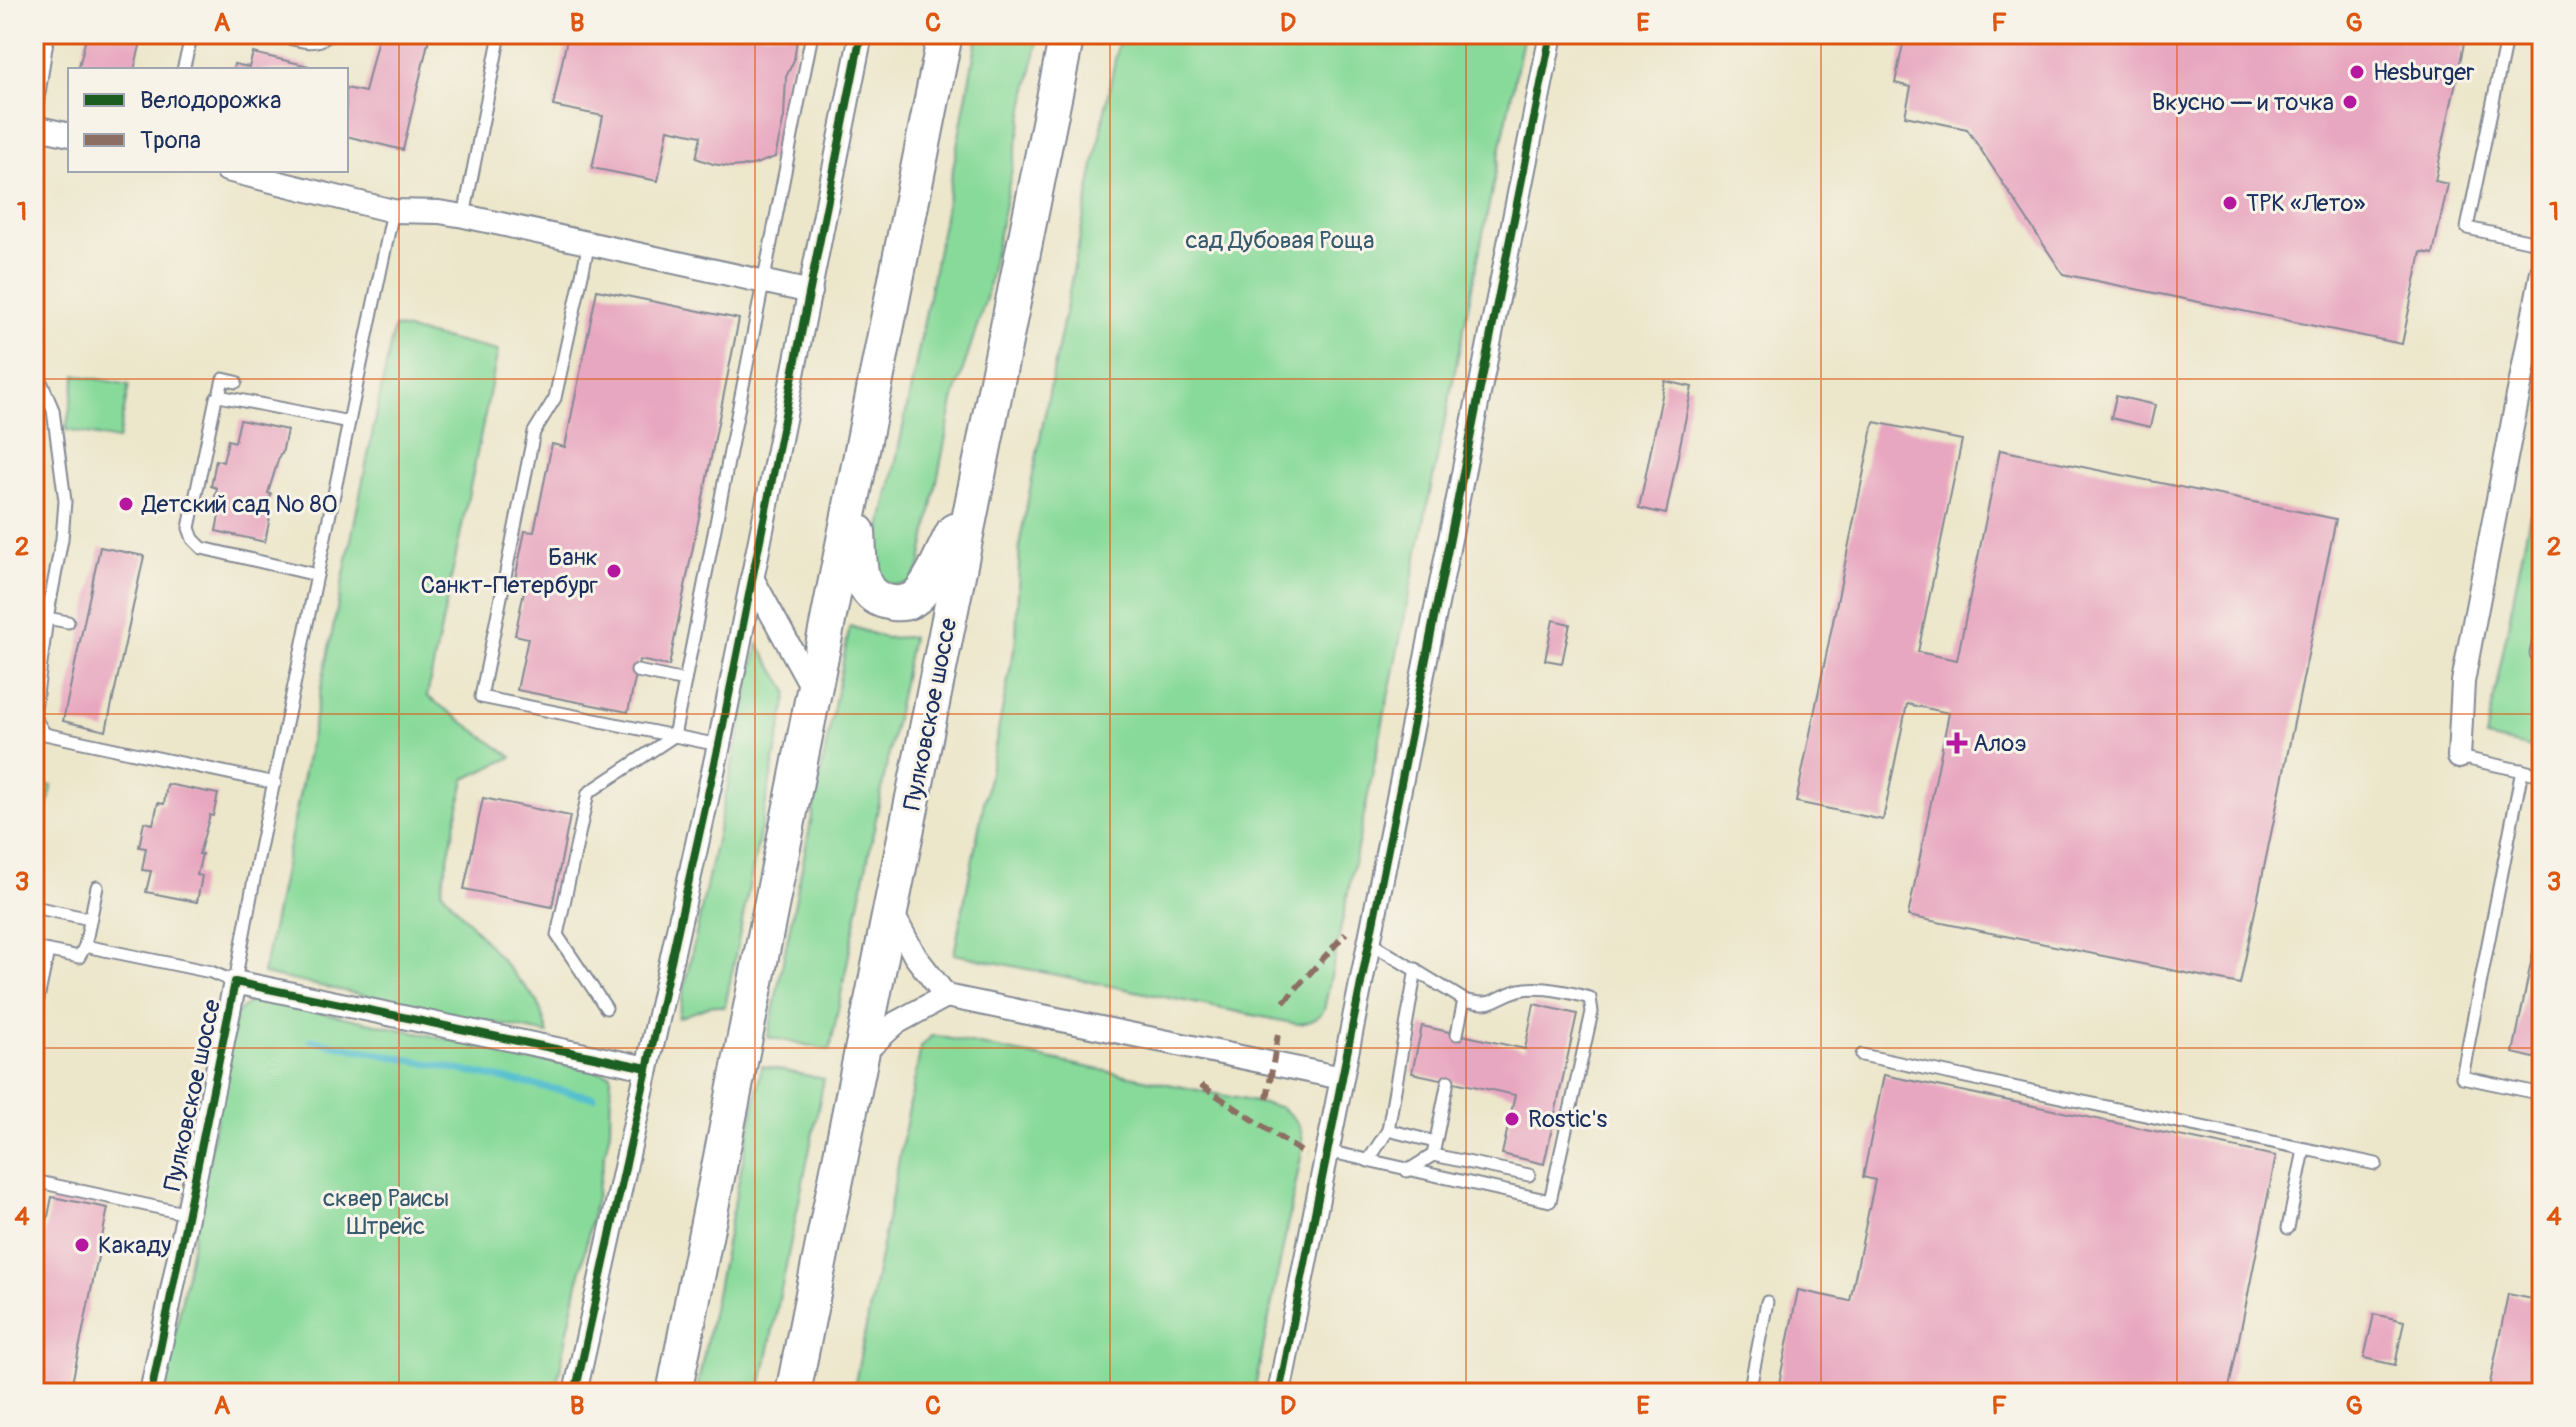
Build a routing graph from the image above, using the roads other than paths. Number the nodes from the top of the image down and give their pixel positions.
1 (48, 34) edge
2 (192, 34) edge
3 (273, 34) edge
4 (330, 34) edge
5 (500, 34) edge
6 (812, 34) edge
7 (861, 34) edge
8 (945, 34) edge
9 (1067, 34) edge
10 (1551, 34) edge
11 (2507, 34) edge
12 (184, 68) edge
13 (34, 127) edge
14 (68, 135) edge
15 (235, 172) edge
16 (393, 211) junction
17 (464, 216) junction
18 (589, 243) junction
19 (2542, 244) edge
20 (2542, 272) edge
21 (762, 281) junction
22 (811, 292) junction
23 (39, 377) dead end
24 (236, 382) dead end
25 (219, 396) junction
26 (349, 422) junction
27 (854, 492) junction
28 (973, 499) junction
29 (317, 575) junction
30 (752, 578) junction
31 (47, 618) junction
32 (68, 622) dead end
33 (2542, 624) edge
34 (2542, 655) edge
35 (637, 671) dead end
36 (685, 681) junction
37 (814, 691) junction
38 (674, 736) junction
39 (719, 745) junction
40 (2459, 757) joint
41 (2522, 770) junction
42 (2542, 775) edge
43 (275, 783) junction
44 (97, 887) dead end
45 (34, 907) edge
46 (890, 909) junction
47 (90, 919) junction
48 (1369, 942) junction
49 (85, 946) junction
50 (34, 948) edge
51 (48, 951) junction
52 (1416, 969) junction
53 (235, 982) junction
54 (946, 996) junction
55 (1464, 1000) junction
56 (606, 1008) dead end
57 (34, 1018) edge
58 (1457, 1034) dead end
59 (1862, 1055) dead end
60 (861, 1056) junction
61 (647, 1068) junction
62 (1342, 1078) junction
63 (1448, 1081) dead end
64 (2542, 1094) edge
65 (1388, 1130) junction
66 (1435, 1142) junction
67 (2304, 1150) junction
68 (1327, 1151) junction
69 (1433, 1155) junction
70 (1368, 1161) junction
71 (2376, 1164) dead end
72 (1407, 1171) junction
73 (1529, 1175) dead end
74 (34, 1181) edge
75 (188, 1214) junction
76 (2288, 1228) dead end
77 (1767, 1302) dead end
78 (151, 1393) edge
79 (575, 1393) edge
80 (674, 1393) edge
81 (793, 1393) edge
82 (1279, 1393) edge
83 (1749, 1393) edge

1 - 13 lane
2 - 12 lane
3 - 4 lane
5 - 17 lane
6 - 21 lane
7 - 22 street
8 - 27 main road
9 - 28 main road, Пулковское шоссе
10 - 48 street
11 - 19 lane
13 - 14 street
15 - 16 street
16 - 17 street
16 - 26 lane
17 - 18 street
18 - 21 street
18 - 38 lane
20 - 40 street
21 - 22 street
21 - 36 lane
22 - 30 street
23 - 31 lane
24 - 25 lane
25 - 26 lane
25 - 29 lane
26 - 29 lane
27 - 28 main road
27 - 37 main road
28 - 46 main road, Пулковское шоссе
29 - 43 lane
30 - 37 street
30 - 39 street
31 - 32 lane
31 - 43 lane
33 - 34 lane
35 - 36 lane
36 - 38 lane
37 - 80 main road
38 - 39 lane
38 - 56 lane
39 - 61 street
40 - 41 lane
41 - 42 lane
41 - 64 lane
43 - 53 lane
44 - 47 lane
45 - 47 lane
46 - 54 street
46 - 60 main road, Пулковское шоссе
47 - 49 lane
48 - 52 lane
48 - 62 street
49 - 51 lane
49 - 53 lane
50 - 51 lane
51 - 57 lane
52 - 55 lane
52 - 65 lane
53 - 61 street, Пулковское шоссе
53 - 75 street, Пулковское шоссе
54 - 60 street
54 - 62 street
55 - 58 lane
55 - 72 lane
59 - 67 lane
60 - 81 main road, Пулковское шоссе
61 - 79 street
62 - 68 street
63 - 66 lane
65 - 66 lane
65 - 70 lane
66 - 69 lane
67 - 71 lane
67 - 76 lane
68 - 70 lane
68 - 82 street
69 - 72 lane
69 - 73 lane
70 - 72 lane
74 - 75 lane
75 - 78 street, Пулковское шоссе
77 - 83 lane

